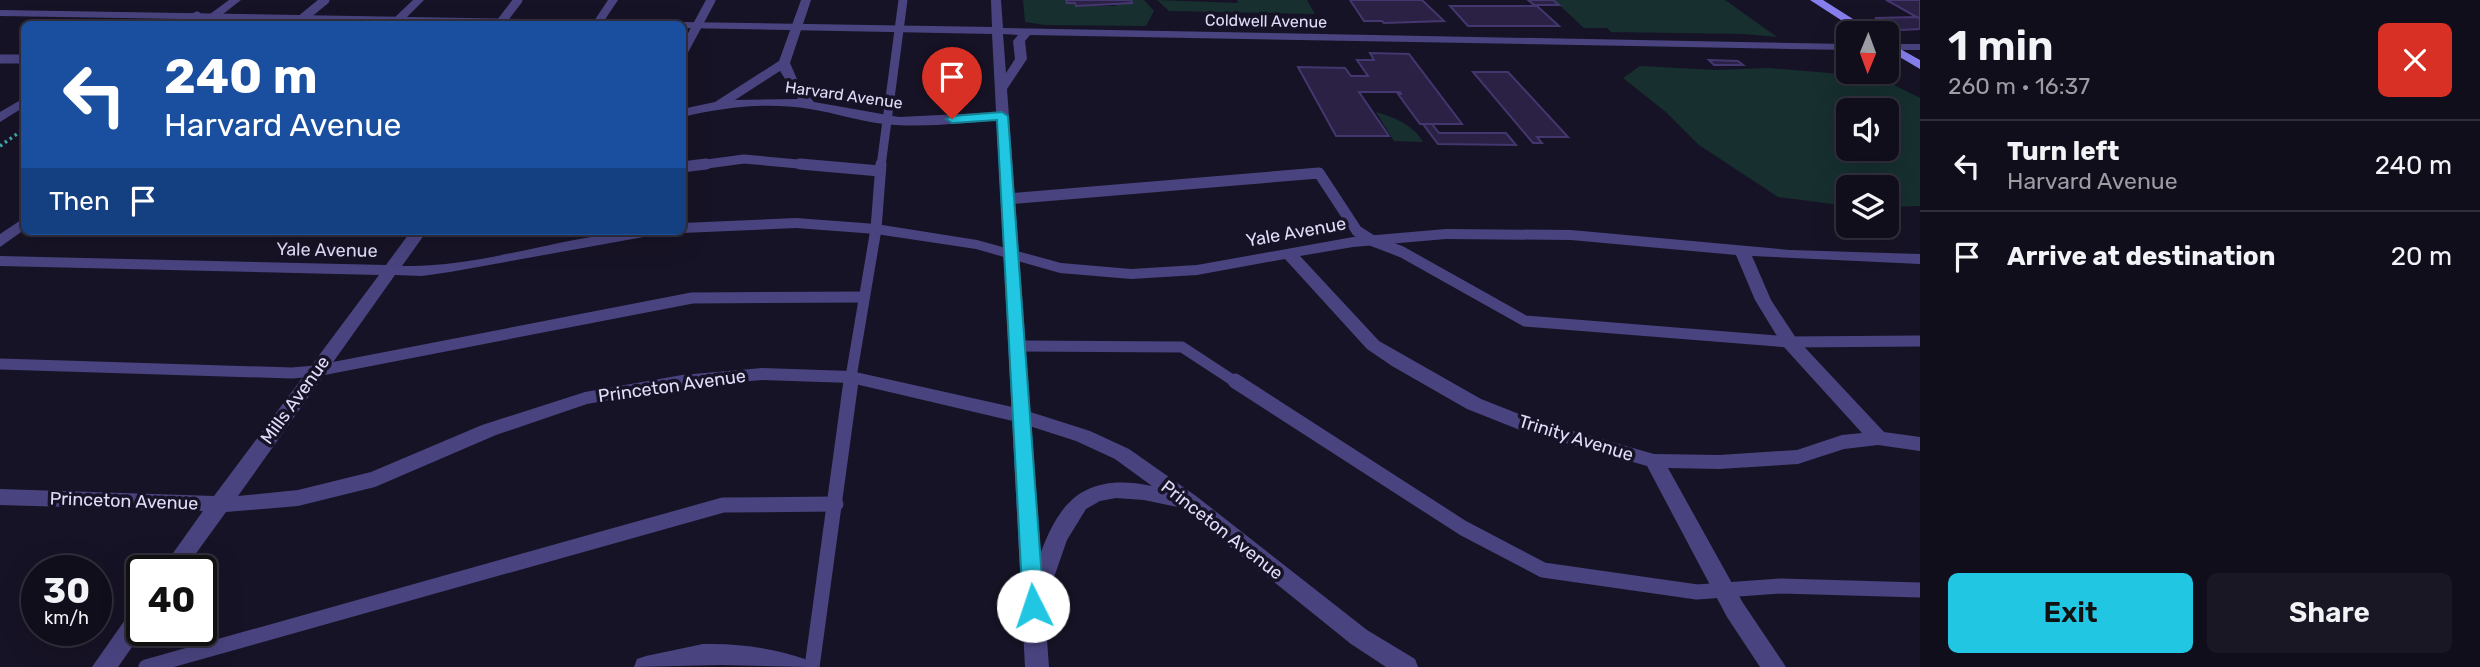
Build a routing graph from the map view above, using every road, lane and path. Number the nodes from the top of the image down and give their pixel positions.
1 (236, 0) edge
2 (325, 0) edge
3 (419, 0) edge
4 (518, 0) edge
5 (613, 0) edge
6 (711, 0) edge
7 (806, 0) edge
8 (903, 0) edge
9 (996, 0) edge
10 (1815, 0) edge
11 (175, 5) dead end
12 (0, 13) edge
13 (159, 15) junction
14 (197, 16) junction
15 (214, 16) junction
16 (303, 18) junction
17 (398, 20) junction
18 (150, 21) edge
19 (190, 21) edge
20 (502, 21) joint
21 (599, 21) edge
22 (1849, 21) edge
23 (686, 25) edge
24 (699, 25) junction
25 (797, 28) junction
26 (900, 29) junction
27 (998, 32) junction
28 (1026, 32) junction
29 (1899, 46) edge
30 (686, 47) edge
31 (1836, 47) edge
32 (1920, 47) edge
33 (1899, 53) edge
34 (0, 59) edge
35 (21, 59) edge
36 (784, 62) junction
37 (1920, 65) edge
38 (1002, 87) junction
39 (21, 104) edge
40 (810, 105) junction
41 (715, 107) junction
42 (686, 112) edge
43 (3, 114) edge
44 (1002, 116) junction
45 (888, 120) junction
46 (21, 130) edge
47 (0, 146) edge
48 (686, 166) edge
49 (880, 171) junction
50 (1006, 199) junction
51 (21, 225) edge
52 (686, 228) edge
53 (876, 229) junction
54 (416, 235) edge
55 (622, 235) edge
56 (1371, 240) junction
57 (0, 242) edge
58 (1742, 251) junction
59 (1287, 252) junction
60 (1012, 255) junction
61 (1920, 259) edge
62 (0, 261) edge
63 (392, 271) junction
64 (863, 297) junction
65 (1920, 341) edge
66 (1789, 342) junction
67 (1018, 346) junction
68 (0, 364) edge
69 (316, 371) junction
70 (851, 377) junction
71 (1021, 416) junction
72 (1878, 438) junction
73 (1920, 444) edge
74 (1654, 461) junction
75 (0, 497) edge
76 (1189, 502) junction
77 (219, 504) junction
78 (836, 504) junction
79 (183, 555) edge
80 (1725, 590) junction
81 (1920, 590) edge
82 (1033, 606) junction
83 (126, 636) edge
84 (104, 667) edge
85 (146, 667) edge
86 (646, 667) edge
87 (798, 667) edge
88 (1037, 667) edge
89 (1406, 667) edge
90 (1774, 667) edge

1 - 15 street
2 - 16 lane
3 - 17 street
4 - 20 lane
5 - 21 street
6 - 24 lane
7 - 25 street
8 - 26 lane
9 - 27 street
10 - 22 main road
11 - 13 street
12 - 13 street
13 - 14 street
13 - 18 street
14 - 15 street
14 - 19 lane
15 - 16 street
16 - 17 street
17 - 20 street
23 - 24 street, Coldwell Avenue
24 - 25 street, Coldwell Avenue
24 - 30 lane
25 - 26 street, Coldwell Avenue
25 - 36 street
26 - 27 street, Coldwell Avenue
26 - 45 lane
27 - 28 street, Coldwell Avenue
27 - 38 street
28 - 31 street, Coldwell Avenue
28 - 38 street
29 - 32 street
33 - 37 main road
34 - 35 lane
36 - 40 street
36 - 41 street
38 - 44 street
39 - 43 street
40 - 41 street, Harvard Avenue
40 - 45 street, Harvard Avenue
41 - 42 street, Harvard Avenue
44 - 45 street, Harvard Avenue
44 - 50 street
45 - 49 lane
46 - 47 path
48 - 49 lane
49 - 53 lane
50 - 56 lane
50 - 60 street
51 - 57 street
52 - 53 street, Yale Avenue
53 - 60 street, Yale Avenue
53 - 64 lane
54 - 63 street, Mills Avenue
55 - 63 street, Yale Avenue
56 - 58 street, Yale Avenue
56 - 59 street, Yale Avenue
56 - 66 lane
58 - 61 street, Yale Avenue
58 - 66 street
59 - 60 street, Yale Avenue
59 - 74 street, Trinity Avenue
60 - 67 street
62 - 63 street, Yale Avenue
63 - 69 street, Mills Avenue
64 - 69 lane
64 - 70 lane
65 - 66 lane
66 - 72 street
67 - 71 street
67 - 80 lane
68 - 69 lane
69 - 77 street, Mills Avenue
70 - 71 street, Princeton Avenue
70 - 77 street, Princeton Avenue
70 - 78 lane
71 - 76 street, Princeton Avenue
71 - 82 street
72 - 73 street, Trinity Avenue
72 - 74 street, Trinity Avenue
74 - 80 street
75 - 77 street, Princeton Avenue
76 - 82 street
76 - 89 street, Princeton Avenue
77 - 79 street, Mills Avenue
78 - 85 lane
78 - 87 lane
80 - 81 lane
80 - 90 street
82 - 88 street
83 - 84 street
86 - 87 street

